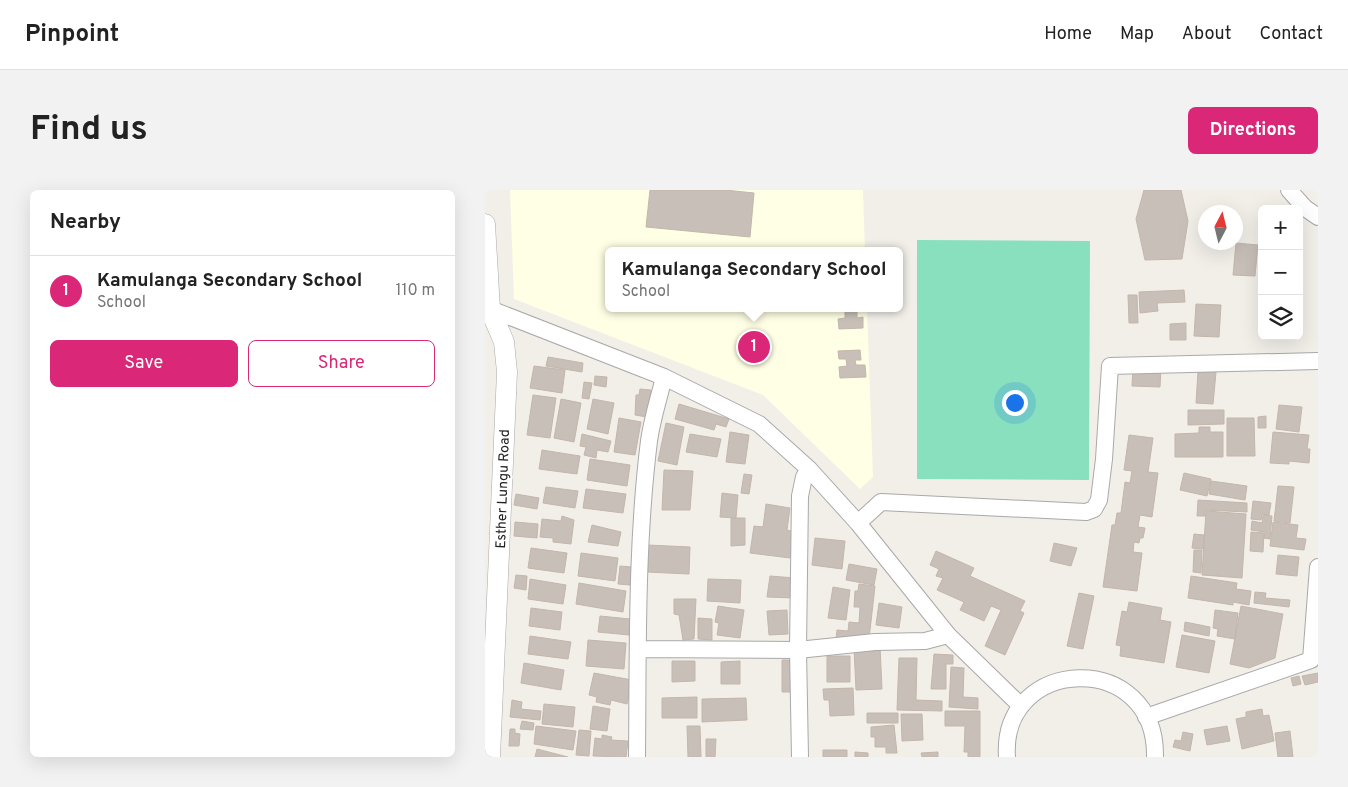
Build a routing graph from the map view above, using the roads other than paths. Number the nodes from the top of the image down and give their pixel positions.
1 (1289, 190) edge
2 (1318, 217) edge
3 (485, 224) edge
4 (488, 309) edge
5 (1318, 361) edge
6 (664, 377) junction
7 (809, 469) junction
8 (858, 524) junction
9 (1318, 567) edge
10 (948, 635) junction
11 (638, 648) junction
12 (798, 650) junction
13 (1314, 659) edge
14 (1021, 706) junction
15 (1146, 717) junction
16 (490, 757) edge
17 (637, 757) edge
18 (800, 757) edge
19 (1007, 757) edge
20 (1155, 757) edge

1 - 2 street
3 - 4 street, Esther Lungu Road
4 - 6 street
4 - 16 street, Esther Lungu Road
5 - 8 street
6 - 7 street
6 - 11 street
7 - 8 street
7 - 12 street
8 - 10 street
9 - 13 street
10 - 12 street
10 - 14 street
11 - 12 street
11 - 17 street
12 - 18 street
13 - 15 street
14 - 15 street
14 - 19 street
15 - 20 street

